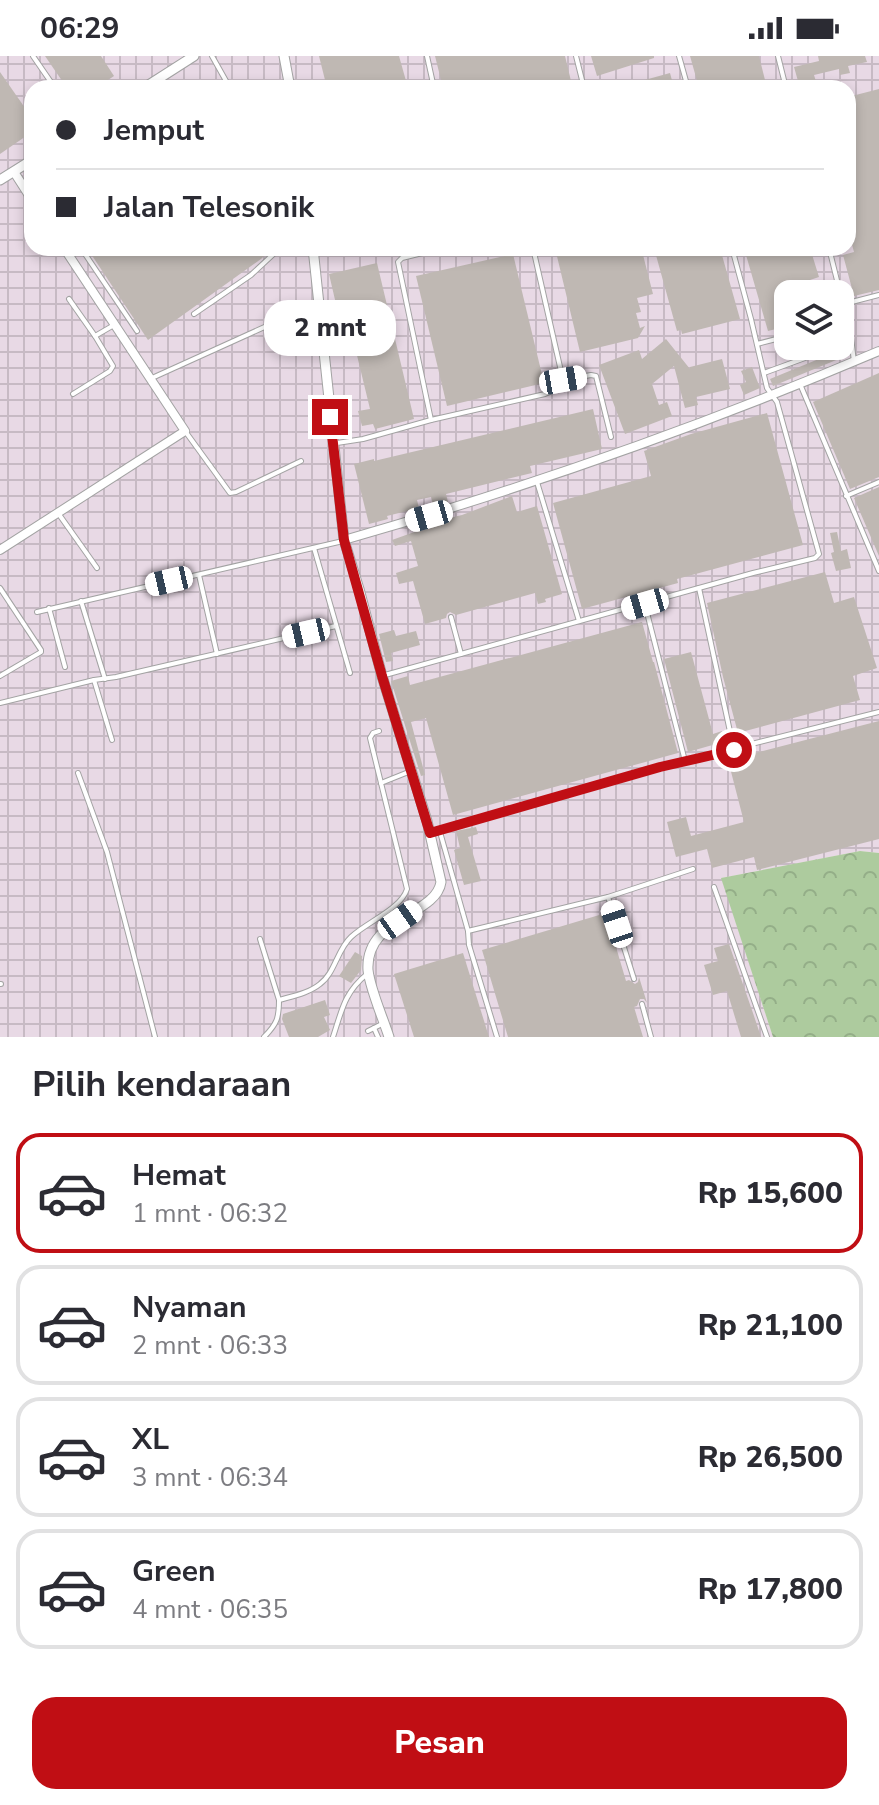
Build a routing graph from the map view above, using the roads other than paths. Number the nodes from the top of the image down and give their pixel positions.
1 (33, 56) edge
2 (194, 56) edge
3 (212, 56) edge
4 (284, 56) edge
5 (427, 56) edge
6 (576, 56) edge
7 (679, 56) edge
8 (778, 56) edge
9 (50, 80) edge
10 (156, 80) edge
11 (226, 80) edge
12 (288, 80) edge
13 (432, 80) edge
14 (582, 80) edge
15 (686, 80) edge
16 (784, 80) edge
17 (24, 165) edge
18 (14, 172) junction
19 (0, 180) edge
20 (24, 188) edge
21 (69, 256) edge
22 (86, 256) edge
23 (271, 256) edge
24 (314, 256) edge
25 (412, 256) edge
26 (535, 256) edge
27 (734, 256) edge
28 (831, 256) edge
29 (838, 280) edge
30 (879, 295) edge
31 (69, 299) dead end
32 (854, 301) edge
33 (194, 314) dead end
34 (280, 320) dead end
35 (114, 324) junction
36 (137, 331) dead end
37 (95, 336) junction
38 (774, 340) edge
39 (757, 344) junction
40 (879, 351) edge
41 (799, 360) edge
42 (854, 362) joint
43 (764, 373) junction
44 (150, 379) junction
45 (563, 380) junction
46 (800, 384) junction
47 (73, 394) dead end
48 (771, 395) junction
49 (431, 420) junction
50 (185, 431) junction
51 (611, 437) dead end
52 (333, 444) junction
53 (301, 461) dead end
54 (537, 482) junction
55 (879, 482) edge
56 (846, 496) junction
57 (58, 513) junction
58 (344, 540) junction
59 (314, 548) junction
60 (0, 550) edge
61 (97, 568) dead end
62 (879, 571) edge
63 (198, 574) junction
64 (0, 588) edge
65 (699, 588) junction
66 (81, 601) junction
67 (645, 604) junction
68 (49, 608) junction
69 (37, 612) dead end
70 (451, 617) dead end
71 (579, 622) junction
72 (336, 626) junction
73 (217, 654) junction
74 (461, 654) junction
75 (65, 667) dead end
76 (350, 673) dead end
77 (0, 676) edge
78 (382, 676) junction
79 (105, 679) junction
80 (94, 680) junction
81 (0, 703) edge
82 (879, 712) edge
83 (379, 731) dead end
84 (112, 740) dead end
85 (734, 750) junction
86 (685, 761) junction
87 (411, 771) junction
88 (78, 773) dead end
89 (381, 783) junction
90 (435, 832) junction
91 (693, 869) dead end
92 (714, 887) dead end
93 (608, 897) junction
94 (468, 931) junction
95 (260, 939) dead end
96 (368, 973) junction
97 (634, 979) dead end
98 (279, 1000) junction
99 (642, 1004) dead end
100 (379, 1026) junction
101 (368, 1031) dead end
102 (155, 1037) edge
103 (264, 1037) edge
104 (333, 1037) edge
105 (378, 1037) edge
106 (389, 1037) edge
107 (497, 1037) edge
108 (651, 1037) edge
109 (767, 1037) edge

1 - 9 lane
2 - 10 street
3 - 11 lane
4 - 12 street
5 - 13 lane
6 - 14 lane
7 - 15 lane
8 - 16 lane
17 - 18 street
18 - 19 street
18 - 20 street
21 - 35 street
22 - 36 lane
23 - 33 lane
24 - 52 street
25 - 49 lane
26 - 45 lane
27 - 39 lane
28 - 29 lane
30 - 32 lane
31 - 37 lane
34 - 44 lane
35 - 37 lane
35 - 44 street
37 - 47 lane
38 - 39 lane
39 - 43 lane
40 - 42 street
41 - 43 lane
42 - 46 street
43 - 48 lane
44 - 50 street
45 - 49 lane
45 - 51 lane
46 - 48 street
46 - 56 lane
48 - 54 street
48 - 65 lane
49 - 52 lane
50 - 53 lane
50 - 57 street
52 - 58 street
54 - 58 street
54 - 71 lane
55 - 56 lane
56 - 62 lane
57 - 60 street
57 - 61 lane
58 - 59 lane
58 - 78 street
59 - 63 lane
59 - 72 lane
63 - 66 lane
63 - 73 lane
64 - 77 lane
65 - 67 lane
65 - 85 lane
66 - 68 lane
66 - 79 lane
67 - 71 lane
67 - 86 lane
68 - 69 lane
68 - 75 lane
70 - 74 lane
71 - 74 lane
72 - 73 lane
72 - 76 lane
73 - 79 lane
74 - 78 lane
78 - 87 street
79 - 80 lane
80 - 81 lane
80 - 84 lane
82 - 85 lane
83 - 89 lane
85 - 86 lane
86 - 90 lane
87 - 89 lane
87 - 90 street
88 - 102 lane
89 - 98 lane
90 - 94 lane
90 - 96 street
91 - 93 lane
92 - 109 lane
93 - 94 lane
93 - 97 lane
94 - 107 lane
95 - 98 lane
96 - 100 street
96 - 104 lane
98 - 103 lane
99 - 108 lane
100 - 101 lane
100 - 105 lane
100 - 106 street

